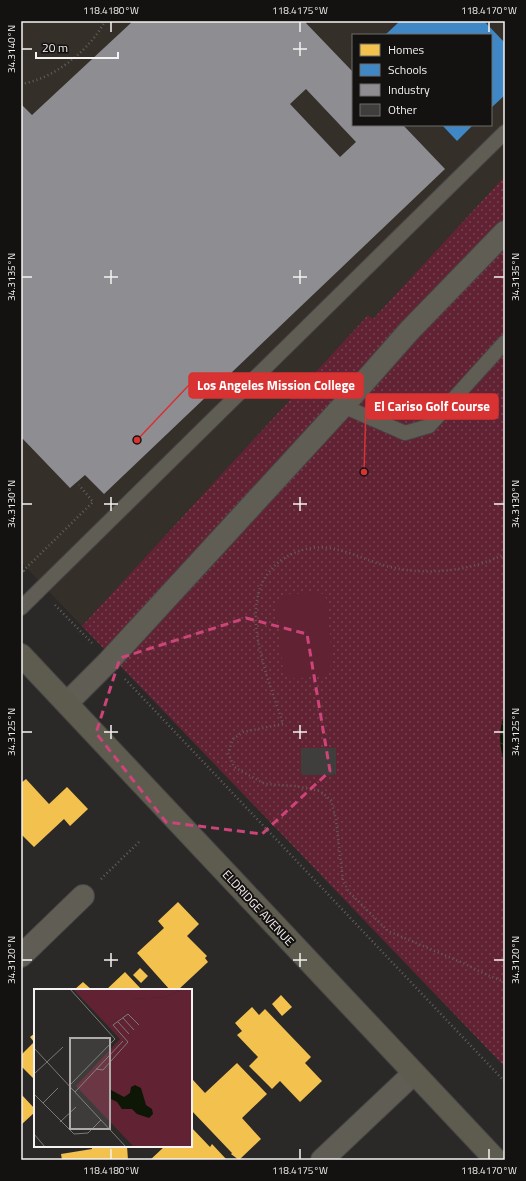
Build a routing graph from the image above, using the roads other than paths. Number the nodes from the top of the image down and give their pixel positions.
1 (505, 132) edge
2 (505, 232) edge
3 (505, 342) edge
4 (343, 406) junction
5 (21, 608) edge
6 (21, 655) edge
7 (67, 703) junction
8 (83, 896) road end
9 (21, 956) edge
10 (413, 1074) junction
11 (322, 1160) edge
12 (496, 1160) edge

1 - 5 lane
2 - 4 street
3 - 4 lane
4 - 7 street
6 - 7 street, ELDRIDGE AVENUE
7 - 10 street, ELDRIDGE AVENUE
8 - 9 street
10 - 11 street
10 - 12 street, ELDRIDGE AVENUE

